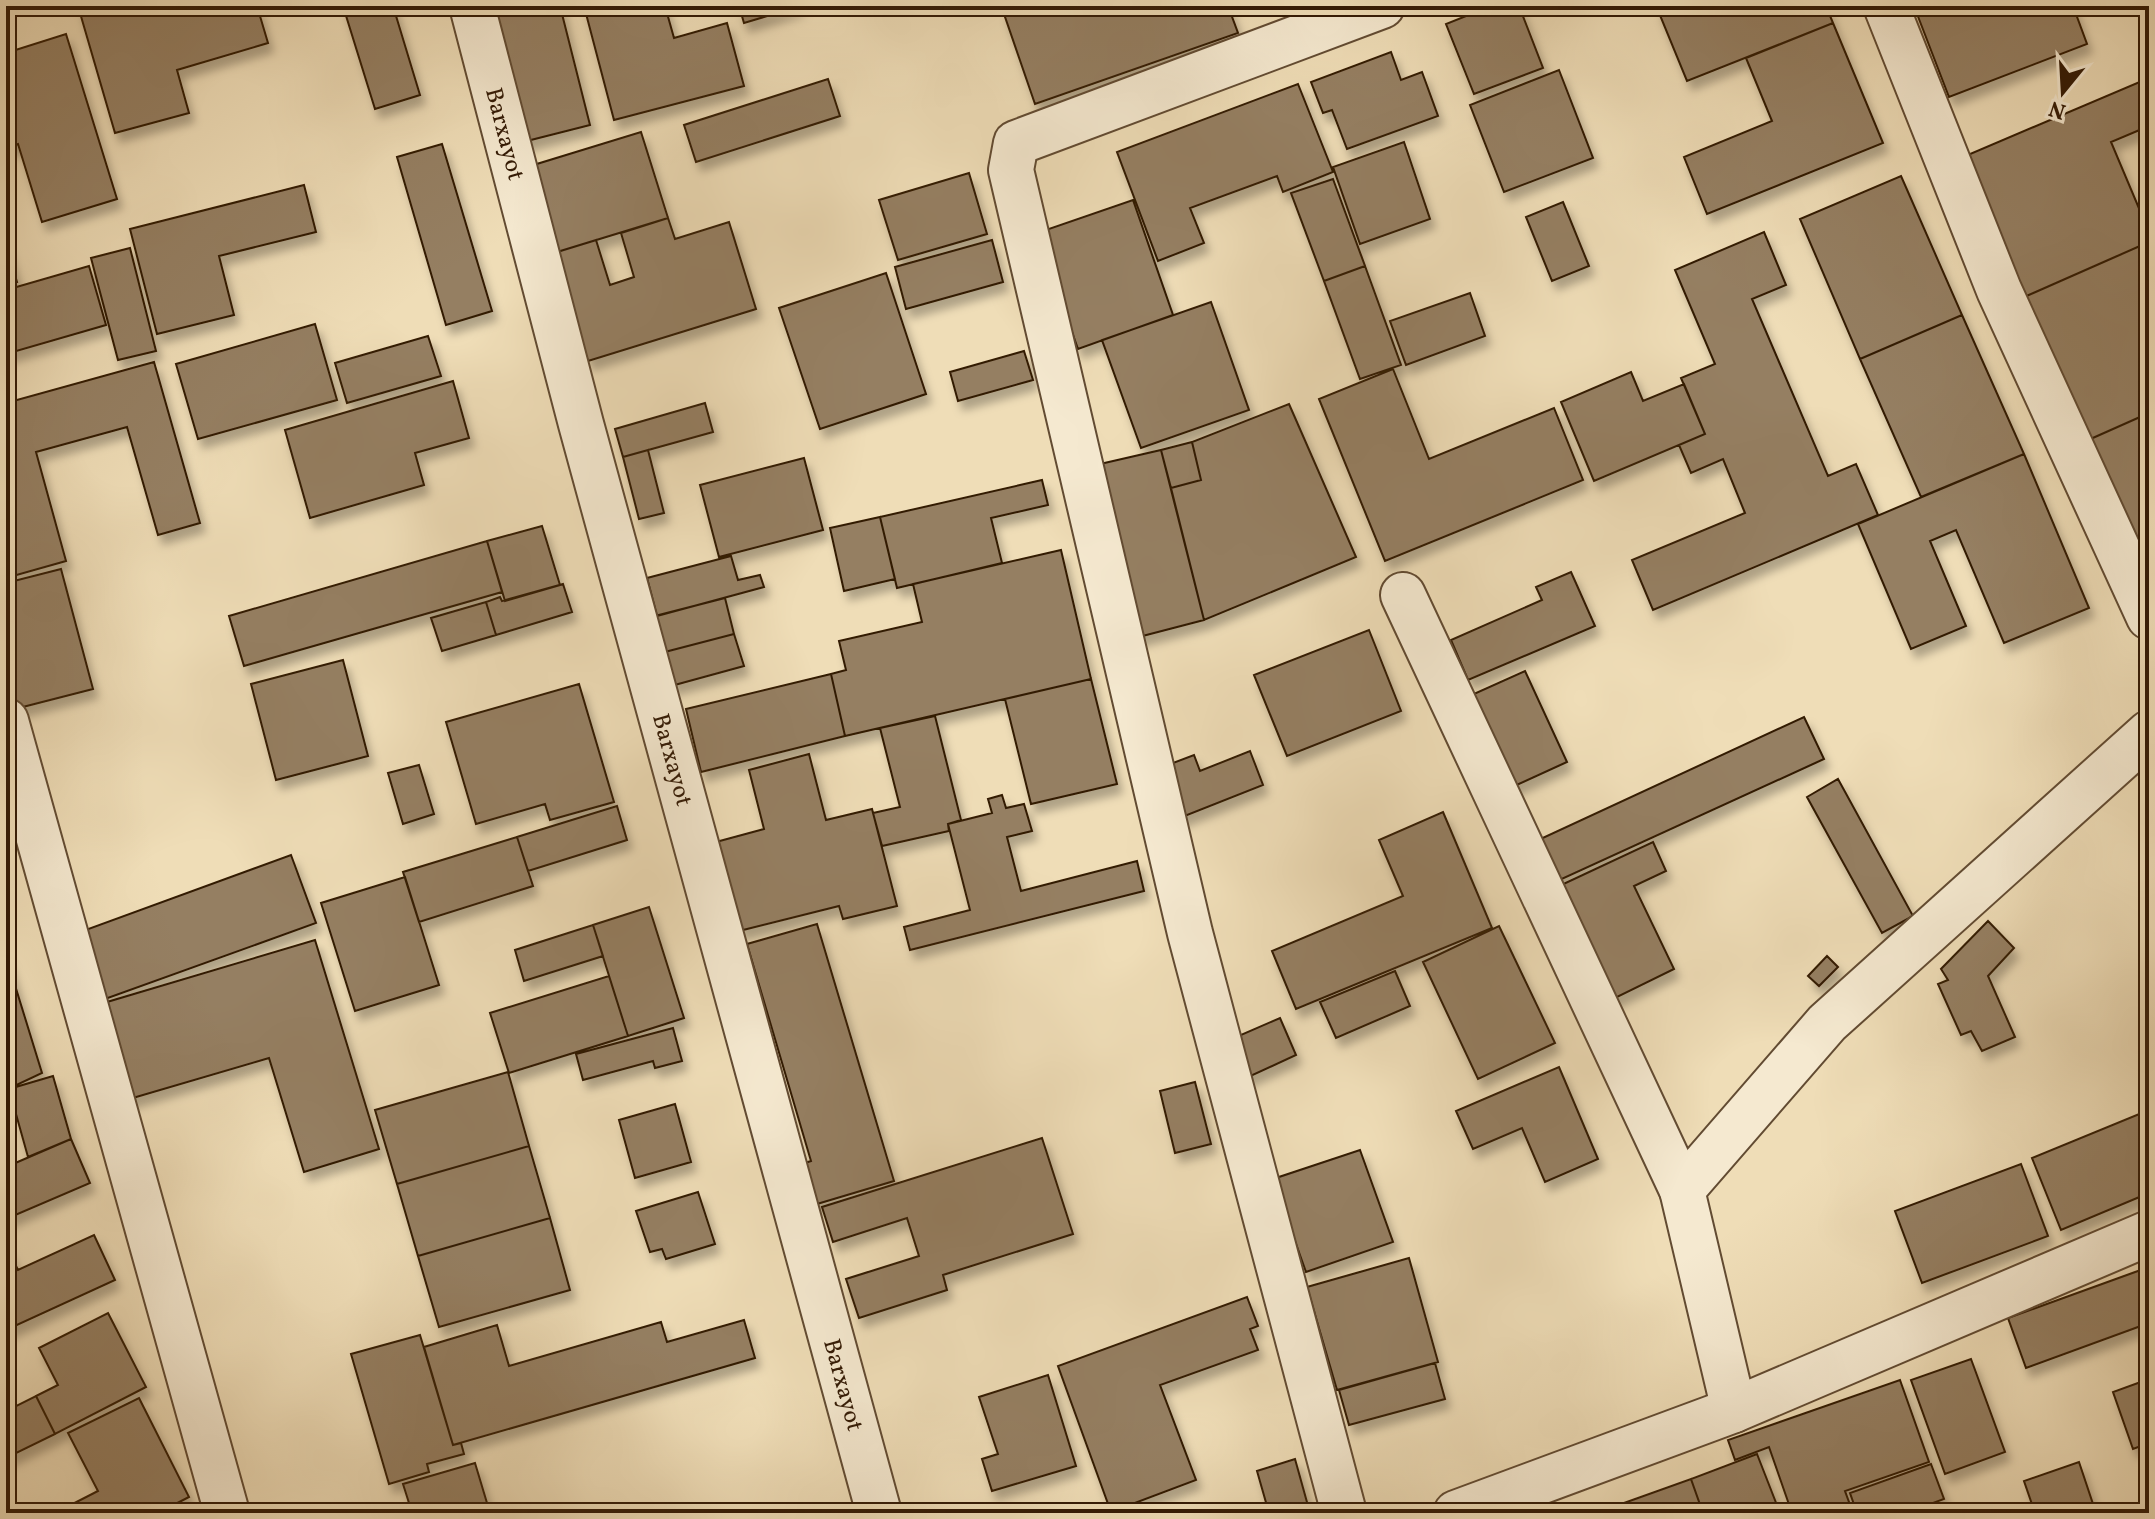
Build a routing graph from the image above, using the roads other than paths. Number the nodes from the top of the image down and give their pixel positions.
1 (472, 6) edge
2 (1382, 6) edge
3 (1886, 6) edge
4 (1403, 595) dead end
5 (2149, 617) edge
6 (6, 721) edge
7 (2149, 733) edge
8 (1682, 1190) junction
9 (2149, 1233) edge
10 (1734, 1410) junction
11 (227, 1513) edge
12 (879, 1513) edge
13 (1344, 1513) edge
14 (1456, 1513) edge

1 - 12 street, Barxayot
2 - 13 street
3 - 5 street
4 - 8 street
6 - 11 street
7 - 8 street
8 - 10 street
9 - 10 street
10 - 14 street

